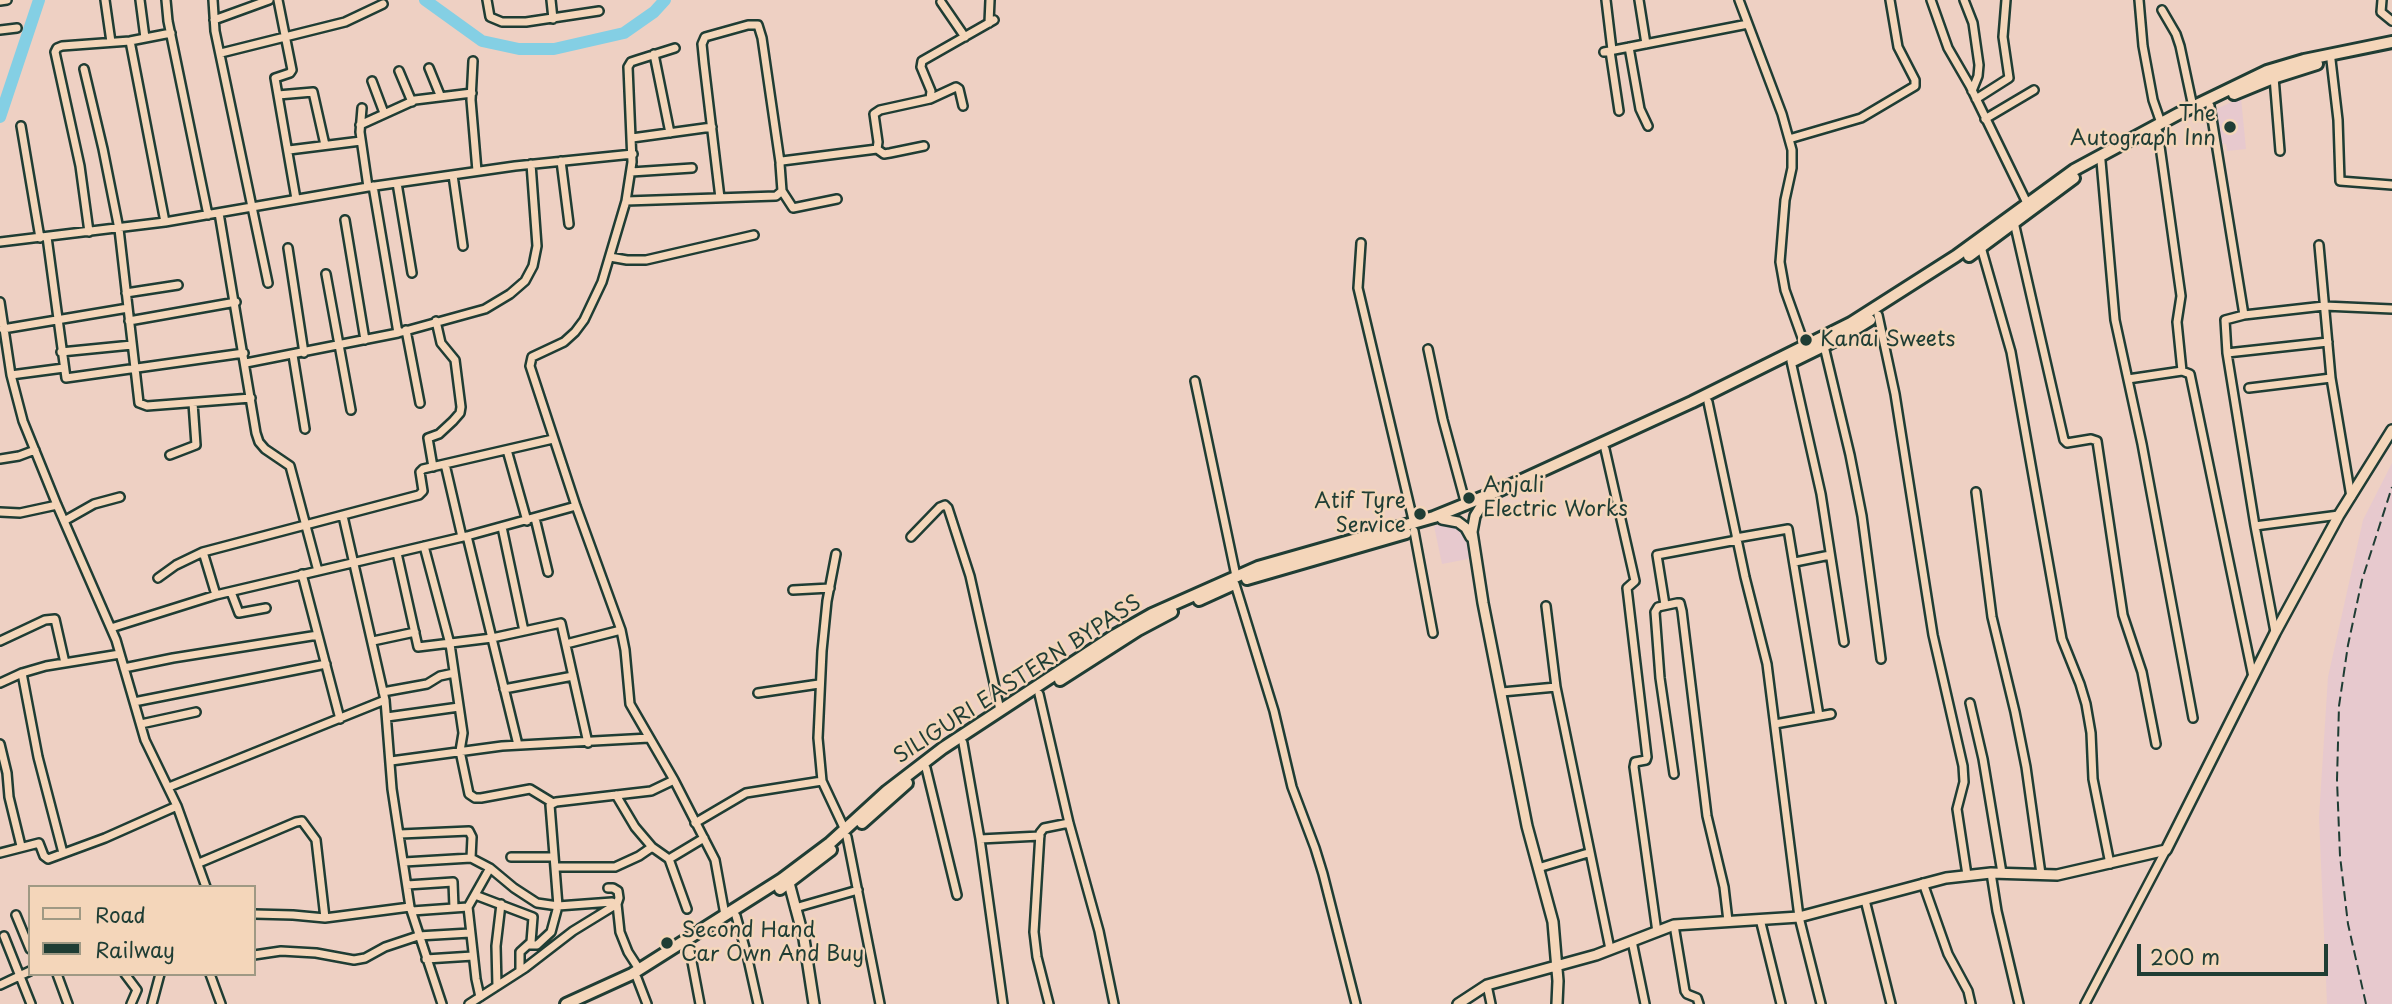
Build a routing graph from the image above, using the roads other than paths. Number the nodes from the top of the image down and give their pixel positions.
1 (7, 0) edge
2 (105, 0) edge
3 (140, 0) edge
4 (166, 0) edge
5 (214, 0) edge
6 (269, 0) edge
7 (278, 0) edge
8 (487, 0) edge
9 (551, 0) edge
10 (990, 0) edge
11 (1606, 0) edge
12 (1639, 0) edge
13 (1739, 0) edge
14 (1890, 0) edge
15 (1931, 0) edge
16 (1964, 0) edge
17 (2006, 0) edge
18 (2139, 0) edge
19 (2382, 0) edge
20 (0, 1) edge
21 (941, 2) dead end
22 (383, 4) dead end
23 (599, 10) dead end
24 (2162, 10) dead end
25 (553, 19) junction
26 (214, 20) junction
27 (2392, 21) edge
28 (1748, 24) junction
29 (18, 28) dead end
30 (0, 30) edge
31 (171, 33) junction
32 (284, 37) junction
33 (965, 37) junction
34 (145, 38) junction
35 (111, 41) junction
36 (130, 41) junction
37 (2392, 42) edge
38 (1646, 44) junction
39 (1629, 47) junction
40 (675, 48) dead end
41 (2392, 49) edge
42 (1609, 51) junction
43 (221, 53) junction
44 (654, 54) junction
45 (2331, 60) junction
46 (473, 61) dead end
47 (429, 68) dead end
48 (84, 69) dead end
49 (398, 71) dead end
50 (2274, 77) junction
51 (372, 81) dead end
52 (2034, 90) dead end
53 (472, 93) junction
54 (278, 95) junction
55 (440, 95) junction
56 (930, 99) junction
57 (1977, 101) junction
58 (412, 102) junction
59 (963, 106) dead end
60 (2210, 106) junction
61 (2193, 107) junction
62 (362, 108) dead end
63 (1619, 111) dead end
64 (384, 113) junction
65 (1985, 119) junction
66 (360, 125) junction
67 (22, 126) dead end
68 (1648, 126) dead end
69 (712, 127) junction
70 (2160, 128) junction
71 (670, 133) junction
72 (632, 138) junction
73 (1789, 139) junction
74 (361, 141) junction
75 (325, 145) junction
76 (924, 146) dead end
77 (877, 149) junction
78 (289, 150) junction
79 (2280, 151) dead end
80 (634, 154) junction
81 (561, 161) junction
82 (2101, 161) junction
83 (780, 162) junction
84 (531, 164) junction
85 (692, 169) dead end
86 (477, 171) junction
87 (631, 172) junction
88 (453, 175) junction
89 (397, 183) junction
90 (2392, 185) edge
91 (371, 187) junction
92 (782, 191) junction
93 (720, 198) junction
94 (296, 199) junction
95 (838, 199) dead end
96 (626, 201) junction
97 (2027, 203) junction
98 (253, 207) junction
99 (219, 213) junction
100 (208, 215) junction
101 (345, 220) dead end
102 (164, 222) junction
103 (2014, 222) junction
104 (569, 224) dead end
105 (119, 229) junction
106 (89, 232) junction
107 (754, 235) dead end
108 (43, 237) junction
109 (0, 242) edge
110 (1361, 243) dead end
111 (2319, 245) dead end
112 (463, 246) dead end
113 (1981, 247) junction
114 (288, 248) dead end
115 (610, 257) junction
116 (412, 273) dead end
117 (326, 274) dead end
118 (268, 283) dead end
119 (178, 285) dead end
120 (126, 293) junction
121 (0, 302) edge
122 (236, 302) junction
123 (2323, 306) junction
124 (128, 308) junction
125 (2392, 309) edge
126 (1878, 315) junction
127 (2244, 315) junction
128 (57, 319) junction
129 (129, 321) junction
130 (436, 321) junction
131 (3, 328) junction
132 (402, 331) junction
133 (365, 340) junction
134 (2328, 342) junction
135 (132, 345) junction
136 (339, 346) junction
137 (1805, 346) junction
138 (1824, 346) junction
139 (1429, 349) dead end
140 (61, 352) junction
141 (304, 353) junction
142 (2227, 353) junction
143 (244, 354) junction
144 (293, 355) junction
145 (1791, 361) junction
146 (246, 363) junction
147 (64, 368) junction
148 (0, 369) edge
149 (10, 370) junction
150 (135, 370) junction
151 (2182, 371) junction
152 (2331, 378) junction
153 (2128, 379) junction
154 (1195, 381) dead end
155 (2249, 388) dead end
156 (251, 398) junction
157 (1708, 402) junction
158 (193, 403) junction
159 (419, 403) dead end
160 (351, 410) dead end
161 (305, 429) dead end
162 (2392, 430) edge
163 (553, 439) junction
164 (1605, 449) junction
165 (34, 450) junction
166 (507, 450) junction
167 (170, 455) dead end
168 (0, 459) edge
169 (445, 464) junction
170 (433, 467) junction
171 (1976, 492) dead end
172 (120, 497) dead end
173 (2351, 498) junction
174 (1483, 503) junction
175 (57, 505) junction
176 (1469, 505) junction
177 (576, 506) junction
178 (0, 512) edge
179 (2339, 515) junction
180 (343, 516) junction
181 (535, 519) junction
182 (1442, 519) junction
183 (527, 521) junction
184 (64, 522) junction
185 (307, 525) junction
186 (2255, 526) junction
187 (502, 527) junction
188 (1414, 527) junction
189 (465, 537) junction
190 (911, 537) dead end
191 (1737, 539) junction
192 (1474, 542) junction
193 (424, 546) junction
194 (202, 552) junction
195 (397, 553) junction
196 (836, 554) dead end
197 (1830, 555) junction
198 (1795, 562) junction
199 (354, 564) junction
200 (318, 570) junction
201 (548, 572) dead end
202 (302, 574) junction
203 (158, 578) dead end
204 (1235, 580) junction
205 (830, 588) junction
206 (793, 590) dead end
207 (231, 592) junction
208 (216, 595) junction
209 (1665, 605) junction
210 (1546, 606) dead end
211 (266, 608) dead end
212 (111, 628) junction
213 (621, 629) junction
214 (524, 631) junction
215 (415, 632) junction
216 (1433, 633) dead end
217 (2275, 633) junction
218 (318, 635) junction
219 (492, 638) junction
220 (0, 641) edge
221 (373, 641) junction
222 (1844, 642) dead end
223 (450, 644) junction
224 (566, 644) junction
225 (120, 654) junction
226 (1881, 659) dead end
227 (65, 663) junction
228 (326, 664) junction
229 (124, 668) junction
230 (22, 673) junction
231 (454, 673) junction
232 (573, 676) junction
233 (2253, 677) junction
234 (0, 683) edge
235 (819, 684) junction
236 (1556, 687) junction
237 (504, 689) junction
238 (1502, 692) junction
239 (758, 693) dead end
240 (1040, 694) junction
241 (384, 696) junction
242 (134, 702) junction
243 (1970, 702) dead end
244 (459, 707) junction
245 (1000, 710) junction
246 (196, 712) dead end
247 (1831, 713) dead end
248 (1819, 716) junction
249 (387, 718) junction
250 (2193, 718) dead end
251 (340, 719) junction
252 (141, 724) junction
253 (1774, 724) junction
254 (649, 738) junction
255 (588, 743) junction
256 (963, 743) junction
257 (0, 744) edge
258 (2156, 744) dead end
259 (518, 745) junction
260 (460, 751) junction
261 (391, 761) junction
262 (926, 768) junction
263 (1674, 775) dead end
264 (674, 780) junction
265 (822, 781) junction
266 (169, 787) junction
267 (616, 795) junction
268 (553, 803) junction
269 (177, 806) junction
270 (695, 823) junction
271 (1069, 823) junction
272 (400, 834) junction
273 (846, 834) junction
274 (1040, 836) junction
275 (704, 838) junction
276 (980, 839) junction
277 (21, 846) junction
278 (656, 850) junction
279 (2166, 850) junction
280 (0, 853) edge
281 (63, 853) junction
282 (1588, 853) junction
283 (512, 857) dead end
284 (554, 857) junction
285 (471, 858) junction
286 (669, 859) junction
287 (404, 862) junction
288 (199, 863) junction
289 (2110, 864) junction
290 (555, 867) junction
291 (490, 868) junction
292 (1538, 868) junction
293 (1991, 873) junction
294 (2002, 873) junction
295 (2041, 874) junction
296 (1967, 875) junction
297 (789, 883) junction
298 (1923, 883) junction
299 (205, 885) edge
300 (407, 885) junction
301 (608, 888) dead end
302 (858, 890) junction
303 (475, 895) junction
304 (957, 895) dead end
305 (1865, 900) junction
306 (501, 904) junction
307 (617, 904) junction
308 (558, 906) junction
309 (468, 907) junction
310 (454, 908) junction
311 (795, 908) junction
312 (411, 909) junction
313 (687, 909) dead end
314 (256, 914) edge
315 (16, 915) dead end
316 (730, 916) junction
317 (1799, 917) junction
318 (325, 918) junction
319 (1760, 919) junction
320 (1728, 921) junction
321 (1674, 925) junction
322 (1657, 932) junction
323 (470, 933) junction
324 (4, 936) dead end
325 (418, 936) junction
326 (1632, 942) junction
327 (28, 945) edge
328 (529, 945) junction
329 (689, 946) junction
330 (1609, 949) junction
331 (256, 955) edge
332 (473, 956) junction
333 (426, 959) junction
334 (1556, 966) junction
335 (520, 971) junction
336 (28, 972) edge
337 (638, 974) junction
338 (19, 976) junction
339 (58, 976) edge
340 (127, 976) edge
341 (159, 976) edge
342 (211, 976) edge
343 (1, 983) edge
344 (1487, 985) junction
345 (497, 986) junction
346 (480, 997) junction
347 (31, 1004) edge
348 (68, 1004) edge
349 (131, 1004) edge
350 (152, 1004) edge
351 (220, 1004) edge
352 (442, 1004) edge
353 (469, 1004) edge
354 (566, 1004) edge
355 (585, 1004) edge
356 (648, 1004) edge
357 (700, 1004) edge
358 (758, 1004) edge
359 (814, 1004) edge
360 (880, 1004) edge
361 (1003, 1004) edge
362 (1049, 1004) edge
363 (1114, 1004) edge
364 (1356, 1004) edge
365 (1458, 1004) edge
366 (1491, 1004) edge
367 (1557, 1004) edge
368 (1645, 1004) edge
369 (1699, 1004) edge
370 (1781, 1004) edge
371 (1821, 1004) edge
372 (1891, 1004) edge
373 (1972, 1004) edge
374 (2019, 1004) edge
375 (2085, 1004) edge

1 - 20 street
2 - 35 street
3 - 34 street
4 - 31 street
5 - 26 street
6 - 26 street
7 - 32 street
8 - 25 street
9 - 25 street
10 - 33 street
11 - 42 street
12 - 38 street
13 - 28 street
14 - 73 street
15 - 57 street
16 - 57 street
17 - 57 street
18 - 70 street
19 - 27 street
21 - 33 street
22 - 32 street
23 - 25 street
24 - 61 street
26 - 43 street
28 - 38 street
28 - 73 street
29 - 30 street
31 - 34 street
31 - 100 street
32 - 43 street
32 - 54 street
33 - 56 street
34 - 36 street
35 - 36 street
35 - 106 street
36 - 102 street
37 - 61 main road, SILIGURI EASTERN BYPASS
38 - 39 street
39 - 42 street
39 - 68 street
40 - 44 street
41 - 45 main road, SILIGURI EASTERN BYPASS
42 - 63 street
43 - 98 street
44 - 71 street
44 - 72 street
45 - 50 main road, SILIGURI EASTERN BYPASS
45 - 90 street
46 - 53 street
47 - 55 street
48 - 105 street
49 - 58 street
50 - 60 main road, SILIGURI EASTERN BYPASS
50 - 79 street
51 - 64 street
52 - 65 street
53 - 55 street
53 - 86 street
54 - 75 street
54 - 78 street
55 - 58 street
56 - 59 street
56 - 77 street
57 - 65 street
58 - 64 street
60 - 70 main road, SILIGURI EASTERN BYPASS
60 - 127 street
61 - 70 main road, SILIGURI EASTERN BYPASS
62 - 66 street
64 - 66 street
65 - 97 street
66 - 74 street
67 - 108 street
69 - 71 street
69 - 83 street
69 - 93 street
70 - 82 main road, SILIGURI EASTERN BYPASS
70 - 97 main road, SILIGURI EASTERN BYPASS
70 - 151 street
71 - 72 street
72 - 80 street
73 - 137 street
74 - 75 street
74 - 91 street
75 - 78 street
76 - 77 street
77 - 83 street
78 - 94 street
80 - 81 street
80 - 87 street
81 - 84 street
81 - 104 street
82 - 103 main road, SILIGURI EASTERN BYPASS
82 - 153 street
83 - 92 street
84 - 86 street
84 - 130 street
85 - 87 street
86 - 88 street
87 - 96 street
88 - 89 street
88 - 112 street
89 - 91 street
89 - 116 street
91 - 94 street
91 - 132 street
92 - 93 street
92 - 95 street
93 - 96 street
94 - 98 street
96 - 115 street
97 - 137 main road, SILIGURI EASTERN BYPASS
98 - 99 street
98 - 118 street
99 - 100 street
99 - 122 street
100 - 102 street
101 - 133 street
102 - 105 street
103 - 113 main road, SILIGURI EASTERN BYPASS
103 - 258 street
105 - 106 street
105 - 120 street
106 - 108 street
107 - 115 street
108 - 109 street
108 - 128 street
110 - 188 street
111 - 123 street
113 - 126 main road, SILIGURI EASTERN BYPASS
113 - 289 street
114 - 141 street
115 - 163 street
117 - 136 street
119 - 120 street
120 - 124 street
121 - 131 street
122 - 129 street
122 - 143 street
123 - 125 street
123 - 127 street
123 - 134 street
124 - 128 street
124 - 129 street
126 - 138 main road, SILIGURI EASTERN BYPASS
126 - 296 street
127 - 142 street
128 - 131 street
128 - 140 street
129 - 135 street
130 - 132 street
130 - 170 street
131 - 149 street
132 - 133 street
132 - 159 street
133 - 136 street
134 - 142 street
134 - 152 street
135 - 140 street
135 - 150 street
136 - 141 street
136 - 160 street
137 - 176 main road, SILIGURI EASTERN BYPASS
138 - 145 main road, SILIGURI EASTERN BYPASS
138 - 226 street
139 - 176 street
140 - 147 street
141 - 144 street
142 - 186 street
143 - 146 street
143 - 150 street
144 - 146 street
144 - 161 street
145 - 157 main road, SILIGURI EASTERN BYPASS
145 - 197 street
146 - 156 street
147 - 149 street
147 - 150 street
148 - 149 street
149 - 165 street
150 - 158 street
151 - 153 street
151 - 233 street
152 - 155 street
152 - 173 street
153 - 250 street
154 - 204 street
156 - 158 street
156 - 185 street
157 - 164 main road, SILIGURI EASTERN BYPASS
157 - 191 street
158 - 167 street
162 - 173 street
163 - 166 street
163 - 177 street
164 - 174 main road, SILIGURI EASTERN BYPASS
164 - 322 street
165 - 168 street
165 - 175 street
166 - 169 street
166 - 183 street
169 - 170 street
169 - 189 street
170 - 180 street
171 - 295 street
172 - 184 street
173 - 179 street
174 - 176 main road, SILIGURI EASTERN BYPASS
174 - 192 street
175 - 178 street
175 - 184 street
176 - 182 main road, SILIGURI EASTERN BYPASS
176 - 188 main road, SILIGURI EASTERN BYPASS
177 - 181 street
177 - 213 street
179 - 186 street
179 - 217 street
180 - 185 street
180 - 199 street
181 - 183 street
181 - 201 street
182 - 188 main road, SILIGURI EASTERN BYPASS
182 - 192 street
183 - 187 street
184 - 212 street
185 - 194 street
185 - 200 street
186 - 217 street
187 - 189 street
187 - 214 street
188 - 204 main road, SILIGURI EASTERN BYPASS
188 - 216 street
189 - 193 street
189 - 219 street
190 - 245 street
191 - 198 street
191 - 209 street
191 - 253 street
192 - 238 street
193 - 195 street
193 - 223 street
194 - 203 street
194 - 208 street
195 - 199 street
195 - 215 street
196 - 205 street
197 - 198 street
197 - 222 street
198 - 248 street
199 - 200 street
199 - 221 street
200 - 202 street
202 - 207 street
202 - 218 street
204 - 240 main road, SILIGURI EASTERN BYPASS
204 - 245 main road, SILIGURI EASTERN BYPASS
204 - 364 street
205 - 206 street
205 - 235 street
207 - 208 street
207 - 211 street
208 - 212 street
209 - 263 street
209 - 320 street
210 - 236 street
212 - 225 street
213 - 224 street
213 - 254 street
214 - 219 street
214 - 224 street
215 - 221 street
215 - 223 street
217 - 233 street
218 - 228 street
218 - 229 street
219 - 223 street
219 - 237 street
220 - 227 street
221 - 241 street
223 - 231 street
224 - 232 street
225 - 227 street
225 - 229 street
227 - 230 street
228 - 242 street
228 - 251 street
229 - 242 street
230 - 234 street
230 - 281 street
231 - 241 street
231 - 244 street
232 - 237 street
232 - 255 street
233 - 279 street
235 - 239 street
235 - 265 street
236 - 238 street
236 - 282 street
237 - 259 street
238 - 292 street
240 - 256 main road, SILIGURI EASTERN BYPASS
240 - 271 street
241 - 249 street
241 - 251 street
242 - 252 street
243 - 294 street
244 - 249 street
244 - 260 street
245 - 273 main road, SILIGURI EASTERN BYPASS
246 - 252 street
247 - 248 street
248 - 253 street
249 - 261 street
251 - 266 street
252 - 266 street
253 - 317 street
254 - 255 street
254 - 264 street
255 - 259 street
256 - 262 main road, SILIGURI EASTERN BYPASS
256 - 276 street
257 - 277 street
259 - 260 street
260 - 261 street
260 - 268 street
261 - 272 street
262 - 273 main road, SILIGURI EASTERN BYPASS
262 - 304 street
264 - 267 street
264 - 270 street
265 - 270 street
265 - 273 street
266 - 269 street
267 - 268 street
267 - 278 street
268 - 284 street
269 - 281 street
269 - 288 street
270 - 275 street
271 - 274 street
271 - 363 street
272 - 285 street
272 - 287 street
273 - 297 main road, SILIGURI EASTERN BYPASS
273 - 302 street
273 - 316 main road, SILIGURI EASTERN BYPASS
274 - 276 street
274 - 362 street
275 - 286 street
275 - 316 street
276 - 361 street
277 - 280 street
277 - 281 street
278 - 286 street
278 - 290 street
279 - 289 street
279 - 375 street
282 - 292 street
282 - 330 street
283 - 284 street
284 - 290 street
285 - 287 street
285 - 291 street
286 - 313 street
287 - 300 street
288 - 299 street
288 - 318 street
289 - 295 street
290 - 308 street
291 - 303 street
291 - 308 street
292 - 334 street
293 - 294 street
293 - 296 street
293 - 374 street
294 - 295 street
296 - 298 street
297 - 311 street
297 - 316 main road, SILIGURI EASTERN BYPASS
298 - 305 street
298 - 373 street
300 - 310 street
300 - 312 street
301 - 307 street
302 - 311 street
302 - 360 street
303 - 306 street
303 - 309 street
305 - 317 street
305 - 372 street
306 - 328 street
306 - 345 street
307 - 308 street
307 - 335 street
307 - 337 street
308 - 328 street
309 - 310 street
309 - 323 street
310 - 312 street
311 - 359 street
312 - 318 street
312 - 325 street
314 - 318 street
315 - 327 street
316 - 329 main road, SILIGURI EASTERN BYPASS
316 - 337 main road, SILIGURI EASTERN BYPASS
316 - 358 street
317 - 319 street
317 - 371 street
319 - 320 street
319 - 370 street
320 - 321 street
321 - 322 street
321 - 369 street
322 - 326 street
323 - 325 street
323 - 332 street
324 - 338 street
325 - 331 street
325 - 333 street
326 - 330 street
326 - 368 street
328 - 335 street
329 - 337 main road, SILIGURI EASTERN BYPASS
329 - 357 street
330 - 334 street
332 - 333 street
332 - 346 street
333 - 352 street
334 - 344 street
334 - 367 street
335 - 345 street
336 - 338 street
337 - 354 main road, SILIGURI EASTERN BYPASS
337 - 355 main road, SILIGURI EASTERN BYPASS
337 - 356 street
338 - 343 street
338 - 347 street
339 - 348 street
340 - 349 street
341 - 350 street
342 - 351 street
344 - 365 street
344 - 366 street
345 - 346 street
346 - 353 street

